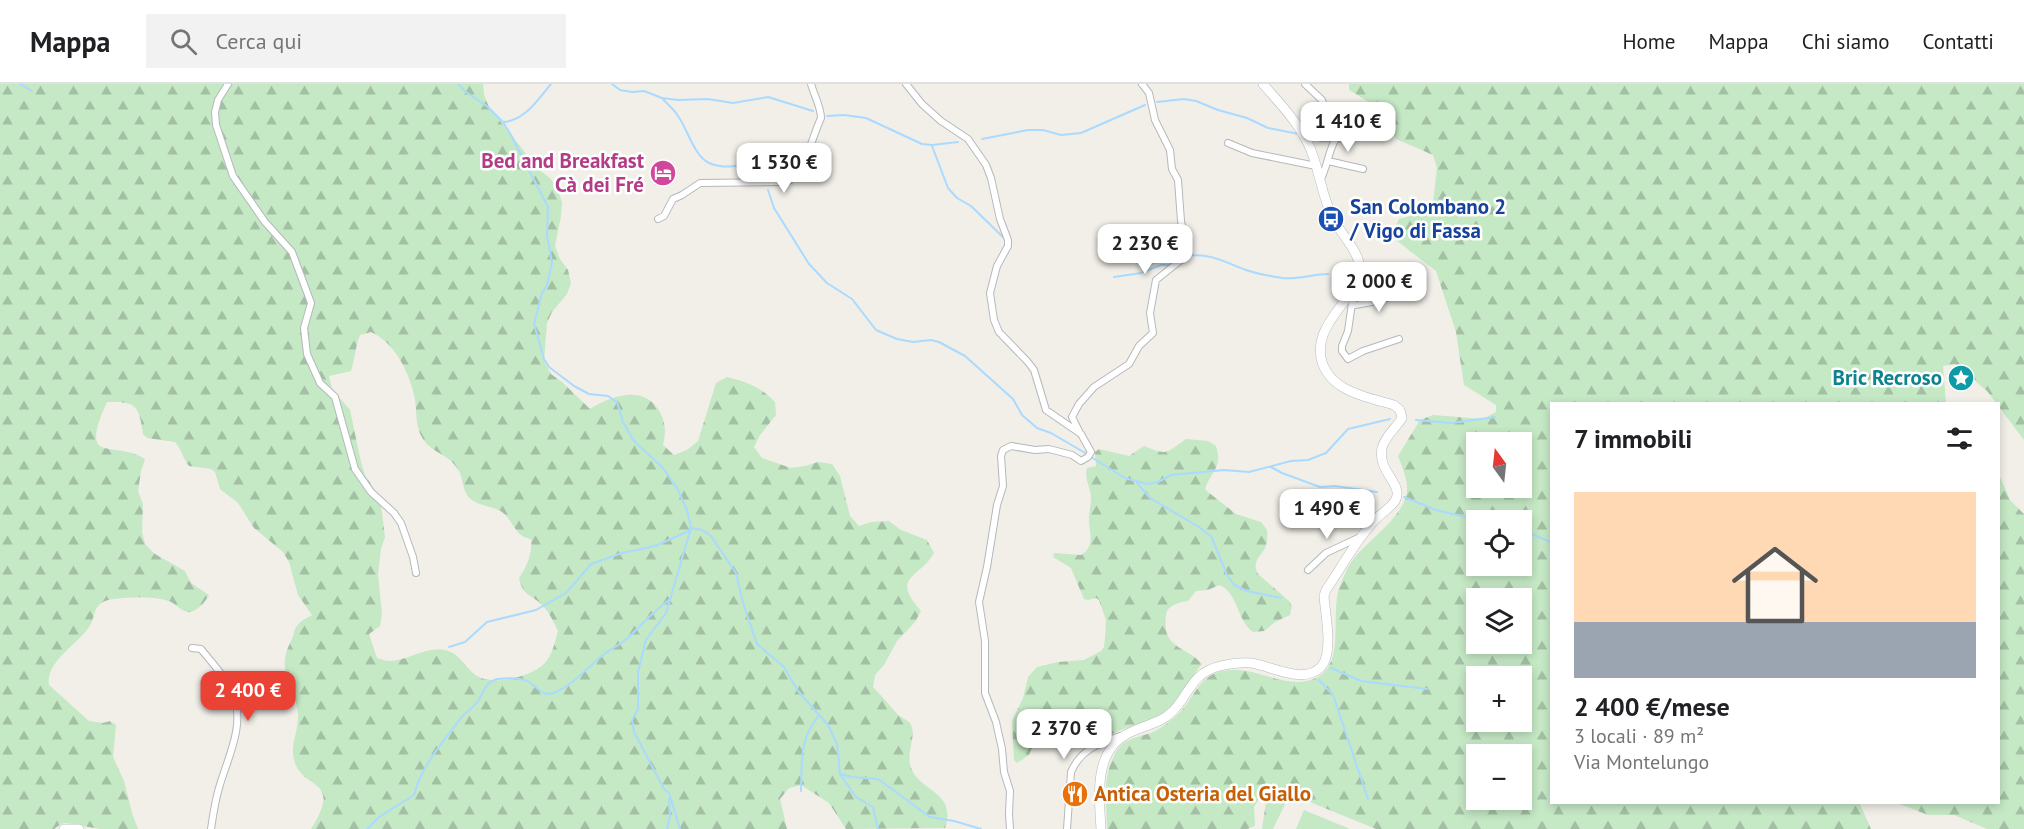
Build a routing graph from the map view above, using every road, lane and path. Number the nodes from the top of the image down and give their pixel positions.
1 (228, 84) edge
2 (811, 84) edge
3 (906, 84) edge
4 (1142, 84) edge
5 (1263, 84) edge
6 (1305, 84) edge
7 (1228, 143) dead end
8 (1328, 161) junction
9 (1316, 166) junction
10 (1363, 169) dead end
11 (1320, 182) junction
12 (658, 219) dead end
13 (1394, 268) dead end
14 (1415, 285) dead end
15 (1353, 288) junction
16 (1352, 301) junction
17 (1399, 339) dead end
18 (1081, 434) junction
19 (1363, 536) junction
20 (1308, 570) dead end
21 (416, 573) dead end
22 (192, 648) dead end
23 (1124, 735) junction
24 (64, 829) edge
25 (79, 829) edge
26 (211, 829) edge
27 (1010, 829) edge
28 (1066, 829) edge
29 (1101, 829) edge

1 - 21 street
2 - 12 street
3 - 18 street
4 - 18 street
5 - 9 street
6 - 8 street
7 - 9 street
8 - 10 street
8 - 11 street
9 - 11 street
11 - 15 street
13 - 15 street
14 - 16 street
15 - 16 street
15 - 19 street
16 - 17 street
18 - 27 street
19 - 20 street
19 - 23 street
22 - 26 street
23 - 28 street
23 - 29 street
24 - 25 street

